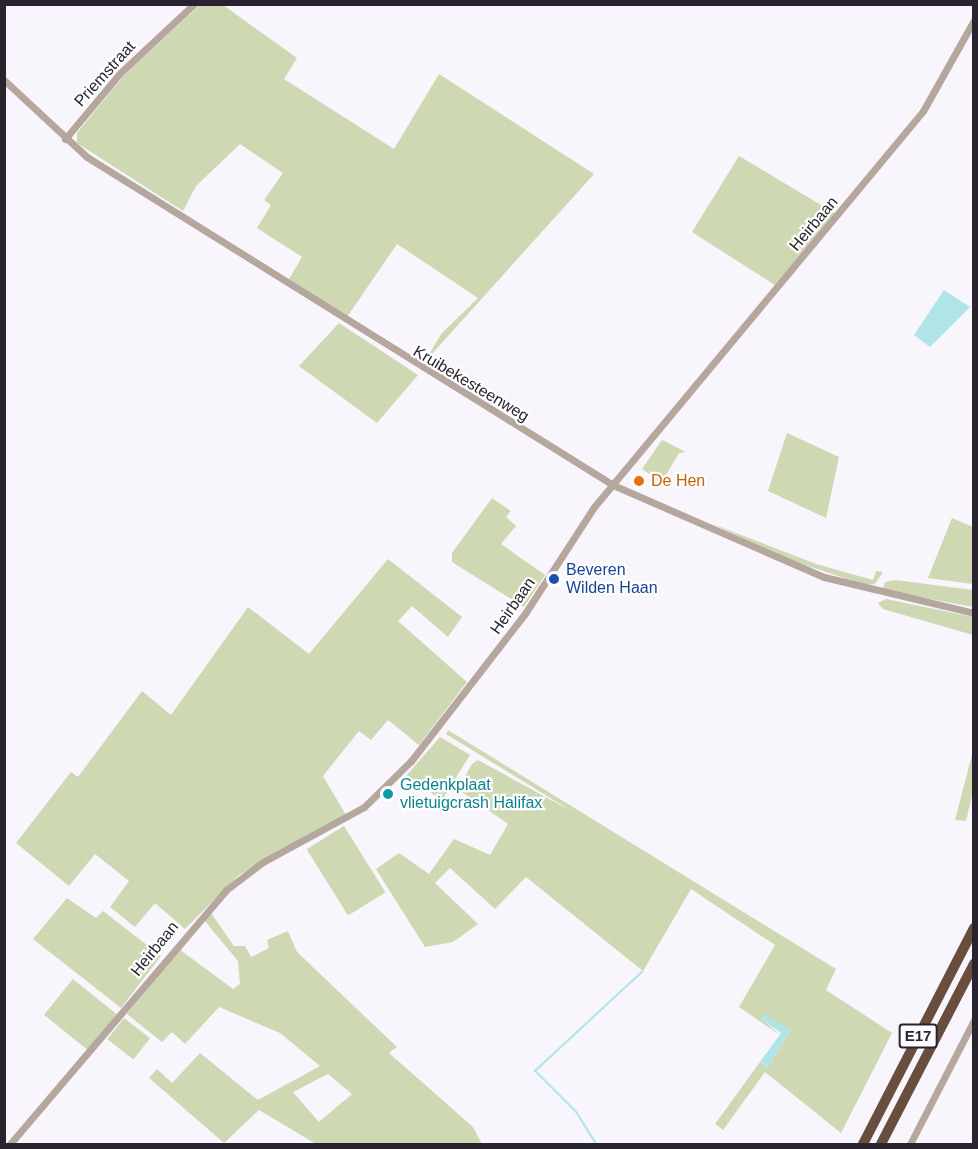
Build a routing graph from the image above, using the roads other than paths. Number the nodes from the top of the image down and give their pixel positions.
1 (194, 4) edge
2 (974, 20) edge
3 (4, 80) edge
4 (65, 140) junction
5 (613, 485) junction
6 (974, 613) edge
7 (974, 928) edge
8 (974, 964) edge
9 (974, 1020) edge
10 (10, 1144) edge
11 (863, 1144) edge
12 (881, 1144) edge
13 (910, 1144) edge

1 - 4 street, Priemstraat
2 - 5 street, Heirbaan
3 - 4 street, Kruibekesteenweg
4 - 5 street, Kruibekesteenweg
5 - 6 street, Kruibekesteenweg
5 - 10 street, Heirbaan
7 - 11 highway, E17
8 - 12 highway, E17
9 - 13 street

